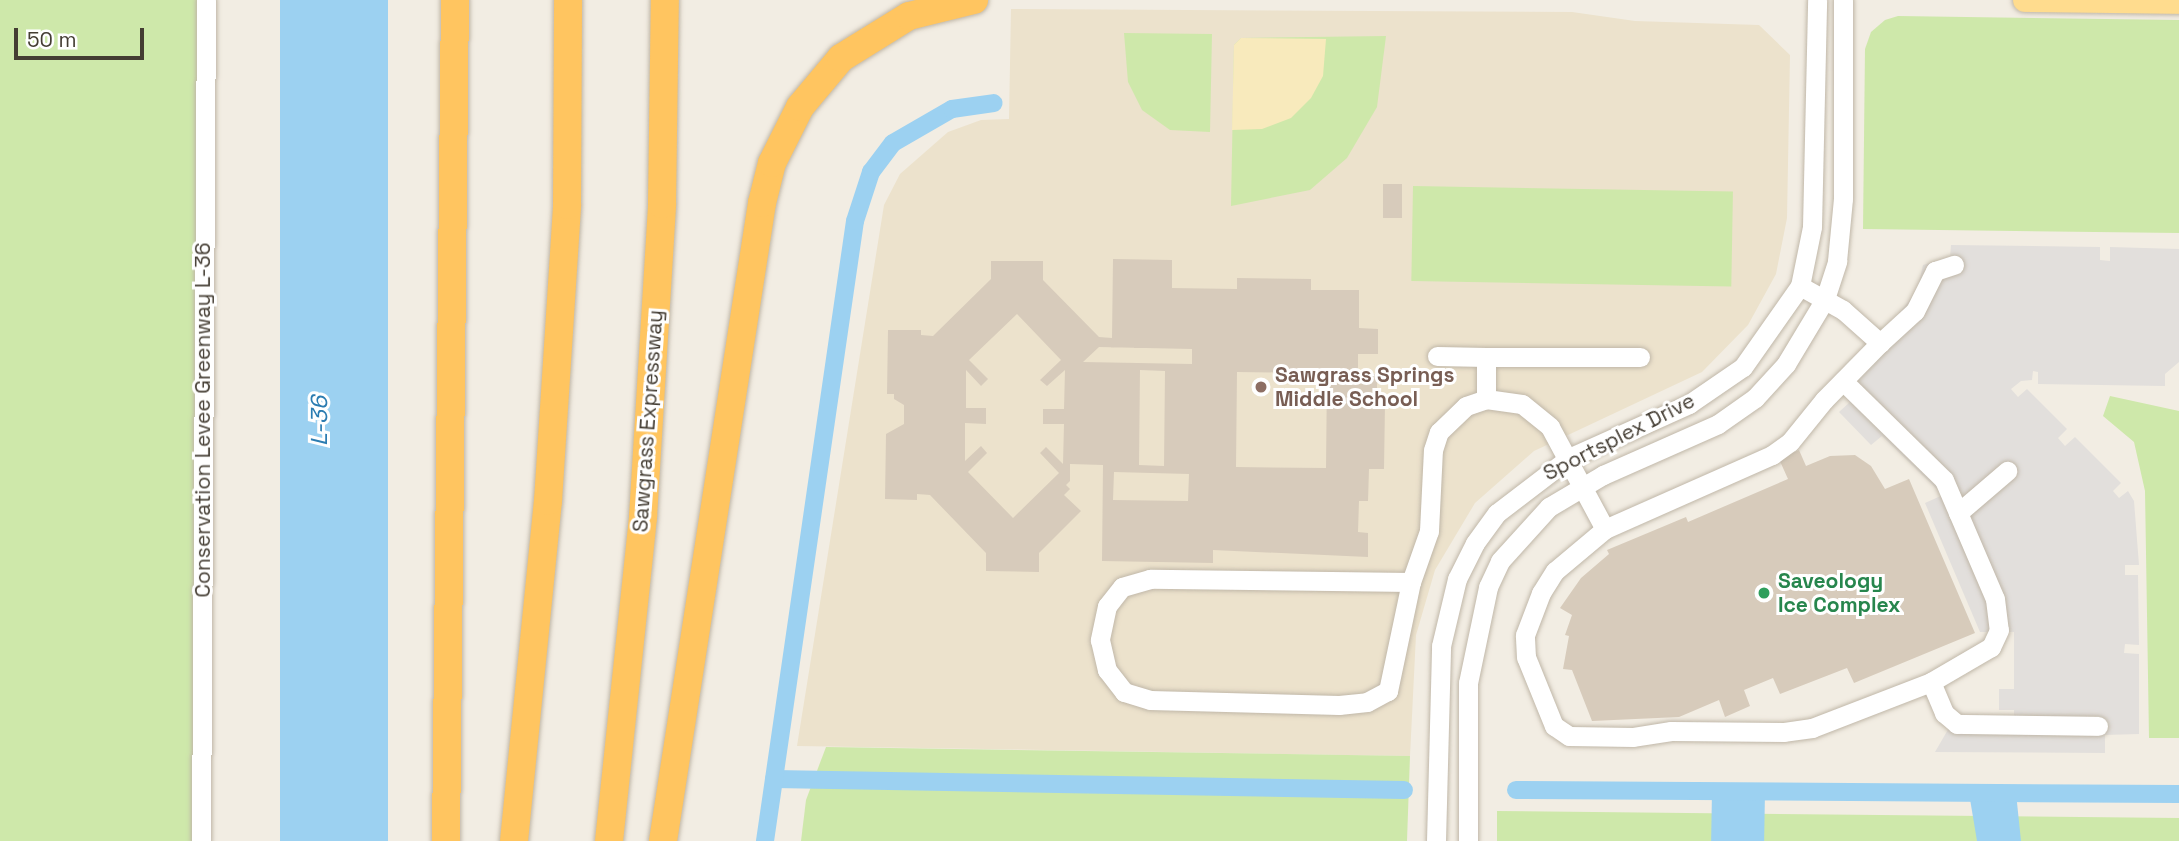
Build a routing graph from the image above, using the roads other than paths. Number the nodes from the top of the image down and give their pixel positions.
1 (206, 0) edge
2 (456, 0) edge
3 (974, 0) edge
4 (1817, 0) edge
5 (1843, 0) edge
6 (2025, 0) edge
7 (2179, 2) edge
8 (665, 9) edge
9 (568, 10) edge
10 (1954, 265) dead end
11 (1800, 286) junction
12 (1825, 299) junction
13 (1880, 343) junction
14 (1437, 356) dead end
15 (1486, 357) junction
16 (1640, 357) dead end
17 (1843, 381) junction
18 (1486, 399) junction
19 (1569, 458) junction
20 (2007, 471) dead end
21 (1583, 486) junction
22 (1958, 513) junction
23 (1605, 529) junction
24 (1457, 579) junction
25 (1411, 582) junction
26 (1488, 587) junction
27 (1931, 682) junction
28 (2098, 726) dead end
29 (201, 841) edge
30 (446, 841) edge
31 (514, 841) edge
32 (609, 841) edge
33 (663, 841) edge
34 (1436, 841) edge
35 (1468, 841) edge

1 - 29 street, Conservation Levee Greenway L-36
2 - 30 highway
3 - 33 highway
4 - 11 street, Sportsplex Drive
5 - 12 street, Sportsplex Drive
6 - 7 main road
8 - 32 highway, Sawgrass Expressway
9 - 31 highway
10 - 13 street
11 - 12 street
11 - 19 street, Sportsplex Drive
12 - 13 street
12 - 21 street, Sportsplex Drive
13 - 17 street
14 - 15 street
15 - 16 street
15 - 18 street
17 - 22 street
17 - 23 street
18 - 19 street
18 - 25 street
19 - 21 street
19 - 24 street, Sportsplex Drive
20 - 22 street
21 - 23 street
21 - 26 street, Sportsplex Drive
22 - 27 street
23 - 27 street
24 - 26 street
24 - 34 street, Sportsplex Drive
25 - 25 street
26 - 35 street, Sportsplex Drive
27 - 28 street

